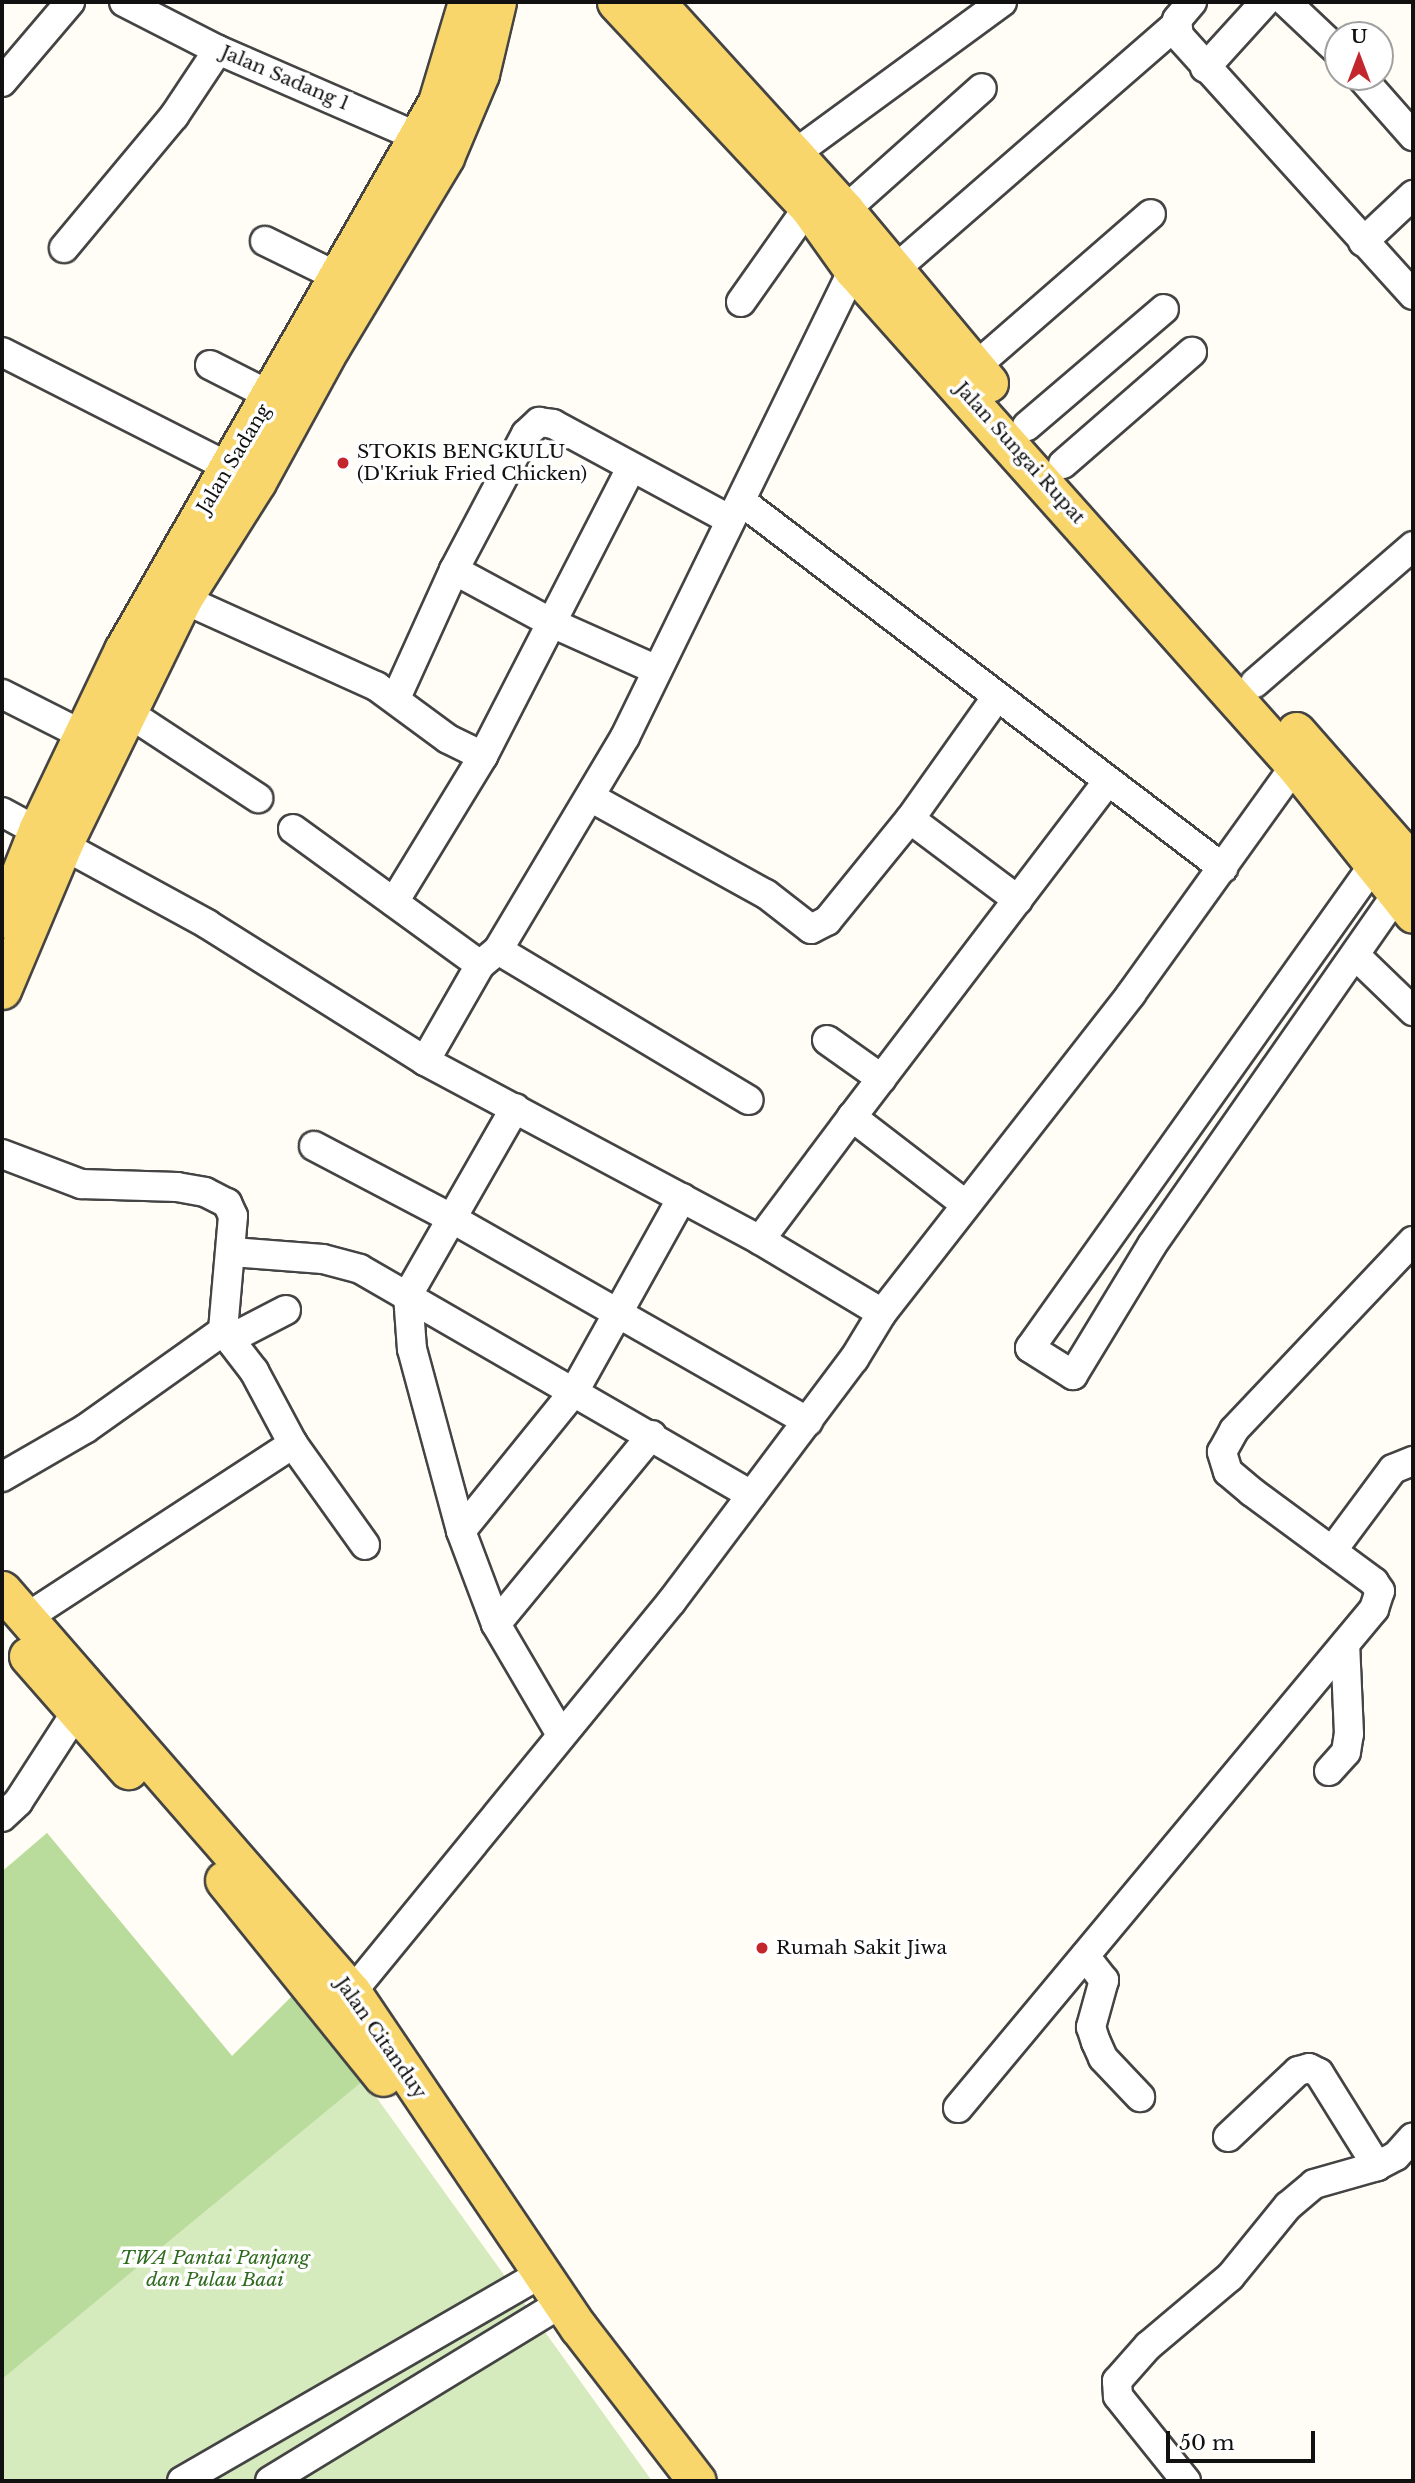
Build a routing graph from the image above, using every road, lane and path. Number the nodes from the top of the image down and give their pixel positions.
1 (70, 2) edge
2 (124, 2) edge
3 (467, 2) edge
4 (497, 2) edge
5 (615, 2) edge
6 (1002, 2) edge
7 (1192, 2) edge
8 (1265, 2) edge
9 (1286, 2) edge
10 (666, 5) edge
11 (1175, 26) junction
12 (1324, 38) edge
13 (218, 50) junction
14 (1205, 68) junction
15 (2, 82) edge
16 (982, 88) dead end
17 (1373, 91) edge
18 (1413, 136) edge
19 (433, 144) junction
20 (793, 155) junction
21 (1413, 195) edge
22 (808, 207) junction
23 (845, 210) junction
24 (1151, 214) dead end
25 (265, 241) dead end
26 (1363, 242) junction
27 (64, 248) dead end
28 (874, 263) junction
29 (336, 276) junction
30 (1413, 295) edge
31 (741, 302) dead end
32 (1164, 309) dead end
33 (1192, 352) dead end
34 (4, 359) edge
35 (210, 365) dead end
36 (975, 367) junction
37 (271, 396) junction
38 (1027, 426) junction
39 (1063, 464) junction
40 (631, 468) junction
41 (243, 474) junction
42 (735, 510) junction
43 (1413, 546) edge
44 (454, 570) junction
45 (183, 599) junction
46 (1173, 608) junction
47 (554, 624) junction
48 (657, 670) junction
49 (1255, 683) junction
50 (2, 694) edge
51 (396, 698) junction
52 (996, 698) junction
53 (127, 712) junction
54 (81, 734) junction
55 (483, 756) junction
56 (1295, 766) junction
57 (1108, 781) junction
58 (590, 797) junction
59 (258, 798) dead end
60 (2, 812) edge
61 (910, 819) junction
62 (293, 829) dead end
63 (51, 835) junction
64 (1223, 868) junction
65 (1402, 874) edge
66 (1018, 900) junction
67 (394, 902) junction
68 (2, 919) edge
69 (1355, 956) junction
70 (489, 957) junction
71 (2, 990) edge
72 (1413, 1011) edge
73 (827, 1040) dead end
74 (425, 1061) junction
75 (882, 1079) junction
76 (749, 1100) dead end
77 (515, 1108) junction
78 (852, 1117) junction
79 (314, 1146) dead end
80 (2, 1154) edge
81 (682, 1198) junction
82 (965, 1205) junction
83 (451, 1218) junction
84 (1115, 1224) junction
85 (760, 1240) junction
86 (1413, 1241) edge
87 (1152, 1245) junction
88 (232, 1252) junction
89 (408, 1295) junction
90 (286, 1310) dead end
91 (620, 1313) junction
92 (881, 1313) junction
93 (227, 1335) junction
94 (575, 1390) junction
95 (808, 1422) junction
96 (652, 1435) junction
97 (293, 1444) junction
98 (1413, 1461) edge
99 (2, 1477) edge
100 (752, 1494) junction
101 (461, 1531) junction
102 (365, 1545) dead end
103 (1332, 1551) junction
104 (2, 1590) edge
105 (14, 1621) edge
106 (496, 1624) junction
107 (1345, 1644) junction
108 (75, 1714) junction
109 (561, 1735) junction
110 (1329, 1771) dead end
111 (2, 1817) edge
112 (1085, 1956) junction
113 (352, 1992) junction
114 (1140, 2098) dead end
115 (958, 2108) dead end
116 (1228, 2137) dead end
117 (1413, 2137) edge
118 (1377, 2166) junction
119 (542, 2294) junction
120 (182, 2481) edge
121 (270, 2481) edge
122 (667, 2481) edge
123 (697, 2481) edge
124 (1186, 2481) edge

1 - 15 street
2 - 13 street, Jalan Sadang 1
3 - 19 main road, Jalan Sadang
4 - 19 main road
5 - 22 main road, Jalan Sungai Rupat
6 - 20 street
7 - 11 street
8 - 14 street
9 - 12 street
10 - 20 main road, Jalan Sungai Rupat
11 - 14 street
11 - 28 street
13 - 19 street, Jalan Sadang 1
13 - 27 street
14 - 26 street
16 - 23 street
17 - 18 street
19 - 29 main road, Jalan Sadang
19 - 41 main road
20 - 23 main road, Jalan Sungai Rupat
21 - 26 street
22 - 28 main road, Jalan Sungai Rupat
22 - 31 street
23 - 28 main road, Jalan Sungai Rupat
24 - 36 street
25 - 29 street
26 - 30 street
28 - 36 main road, Jalan Sungai Rupat
28 - 42 street
28 - 46 main road, Jalan Sungai Rupat
29 - 37 main road, Jalan Sadang
32 - 38 street
33 - 39 street
34 - 41 street
35 - 37 street
36 - 38 main road, Jalan Sungai Rupat
37 - 41 main road, Jalan Sadang
38 - 39 main road, Jalan Sungai Rupat
39 - 46 main road, Jalan Sungai Rupat
40 - 42 street
40 - 44 street
40 - 47 street
41 - 45 main road
41 - 54 main road, Jalan Sadang
42 - 48 street
42 - 52 street
43 - 49 street
44 - 47 street
44 - 51 street
45 - 51 street
45 - 53 main road
46 - 49 main road, Jalan Sungai Rupat
46 - 56 main road, Jalan Sungai Rupat
47 - 48 street
47 - 55 street
48 - 58 street
49 - 65 main road, Jalan Sungai Rupat
50 - 54 street
51 - 55 street
52 - 57 street
52 - 61 street
53 - 59 street
53 - 63 main road
54 - 63 main road, Jalan Sadang
55 - 67 street
56 - 64 street
56 - 65 main road, Jalan Sungai Rupat
57 - 64 street
57 - 66 street
58 - 61 street
58 - 70 street
60 - 63 street
61 - 66 street
62 - 67 street
63 - 68 main road, Jalan Sadang
63 - 71 main road
63 - 74 street
64 - 82 street
65 - 69 street
65 - 84 street
66 - 75 street
67 - 70 street
69 - 72 street
69 - 87 street
70 - 74 street
70 - 76 street
73 - 75 street
74 - 77 street
75 - 78 street
77 - 81 street
77 - 83 street
78 - 82 street
78 - 85 street
79 - 83 street
80 - 88 street
81 - 85 street
81 - 91 street
82 - 92 street
83 - 89 street
83 - 91 street
84 - 87 street
84 - 87 street
85 - 92 street
86 - 103 street
88 - 89 street
88 - 93 street
89 - 94 street
89 - 101 street
90 - 93 street
91 - 94 street
91 - 95 street
92 - 95 street
93 - 97 street
93 - 99 street
94 - 96 street
94 - 101 street
95 - 100 street
96 - 100 street
96 - 106 street
97 - 102 street
97 - 105 street
98 - 103 street
100 - 109 street
101 - 106 street
103 - 107 street
104 - 105 main road, Jalan Citanduy
105 - 108 main road, Jalan Citanduy
105 - 113 main road, Jalan Citanduy
106 - 109 street
107 - 110 street
107 - 112 street
108 - 111 street
108 - 119 main road, Jalan Citanduy
109 - 113 street
112 - 114 street
112 - 115 street
113 - 119 main road, Jalan Citanduy
116 - 118 street
117 - 118 street
118 - 124 street
119 - 120 street
119 - 121 street
119 - 122 main road, Jalan Citanduy
119 - 123 main road, Jalan Citanduy

